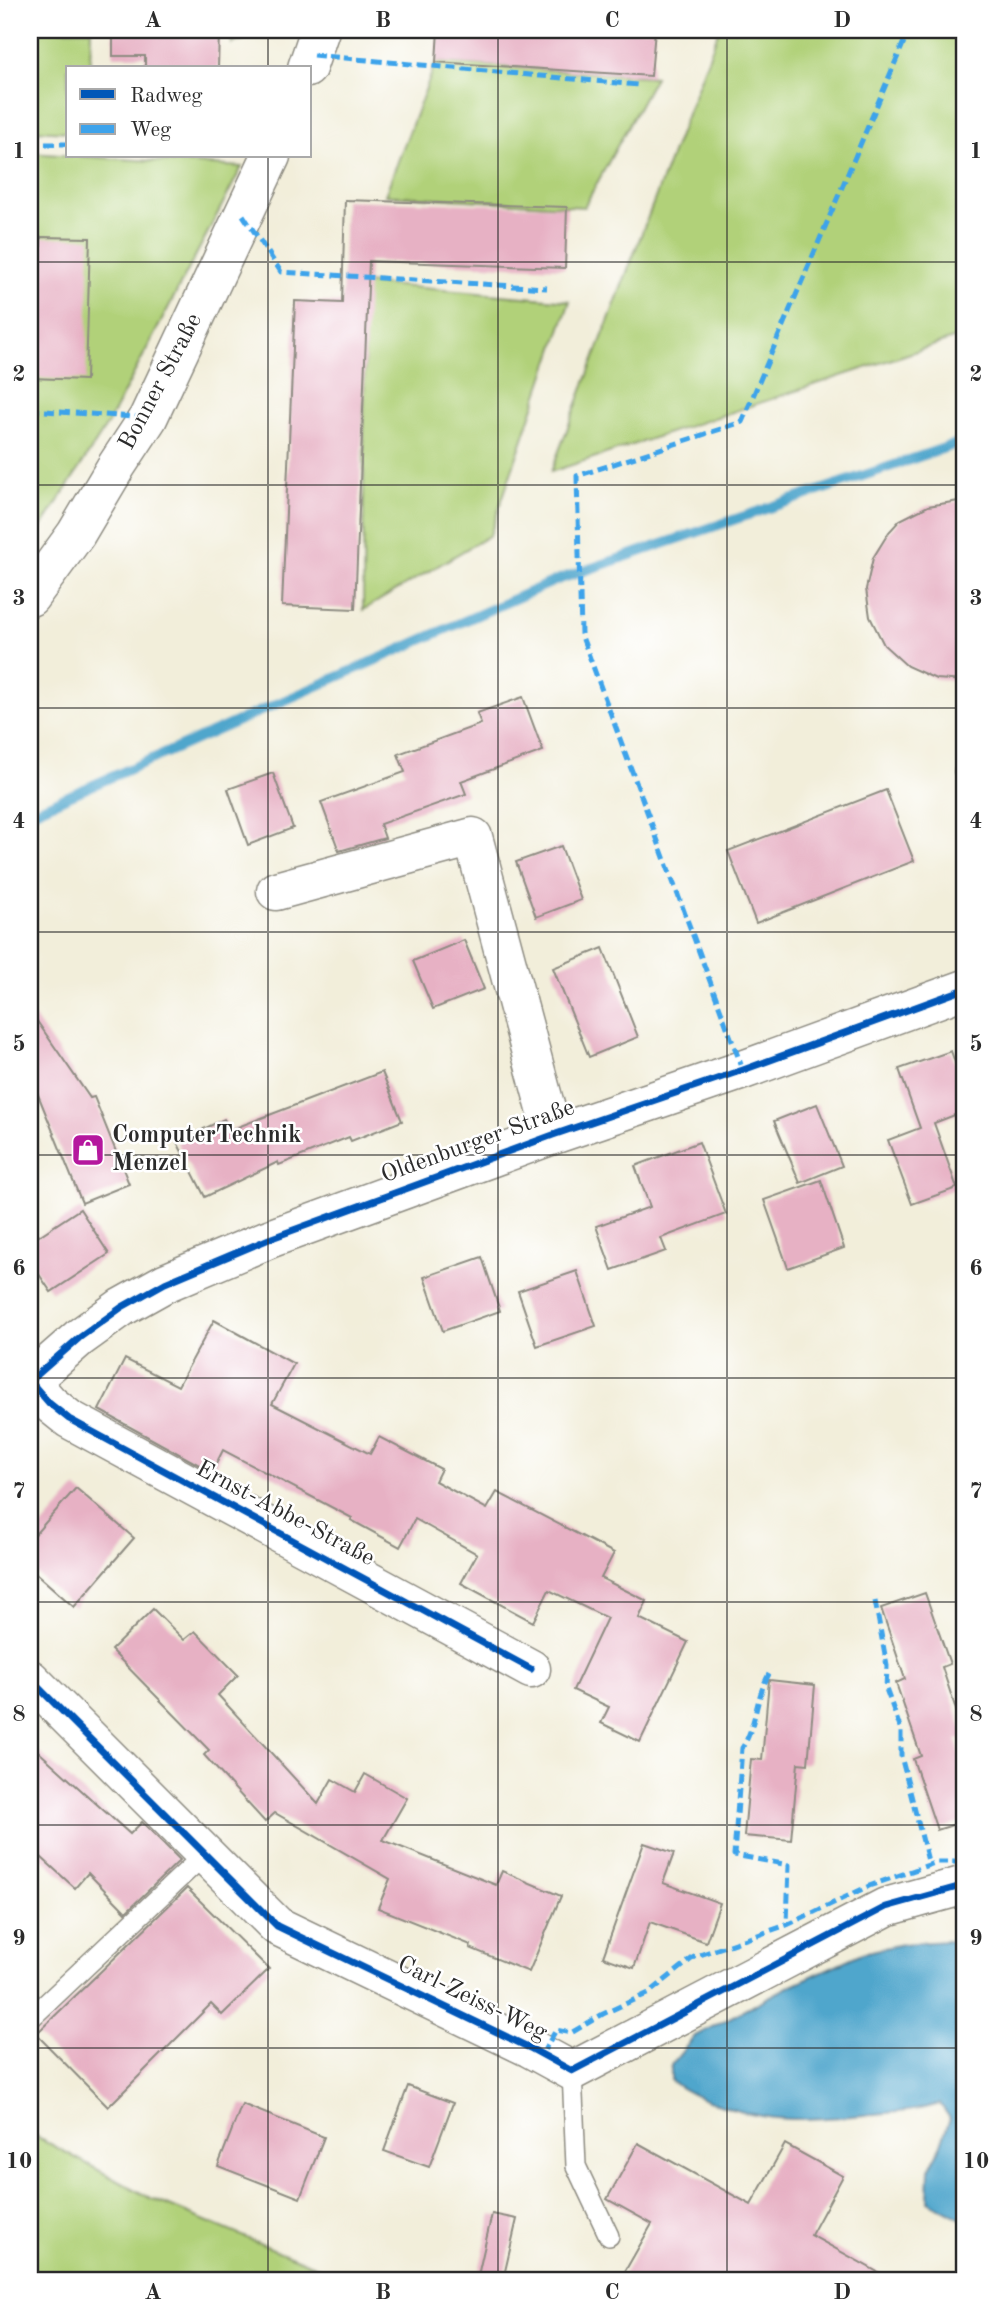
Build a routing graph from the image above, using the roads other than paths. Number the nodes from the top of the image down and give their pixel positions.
1 (320, 30) edge
2 (308, 66) edge
3 (270, 158) edge
4 (30, 597) edge
5 (276, 891) dead end
6 (965, 989) edge
7 (553, 1135) junction
8 (30, 1381) edge
9 (531, 1669) dead end
10 (30, 1679) edge
11 (205, 1854) junction
12 (965, 1885) edge
13 (30, 2018) edge
14 (572, 2071) junction
15 (608, 2236) dead end

1 - 2 street
3 - 4 street, Bonner Straße
5 - 7 street, Oldenburger Straße
6 - 7 street, Oldenburger Straße
7 - 8 street, Oldenburger Straße
8 - 9 street, Ernst-Abbe-Straße
10 - 11 street, Carl-Zeiss-Weg
11 - 13 lane
11 - 14 street, Carl-Zeiss-Weg
12 - 14 street
14 - 15 lane

